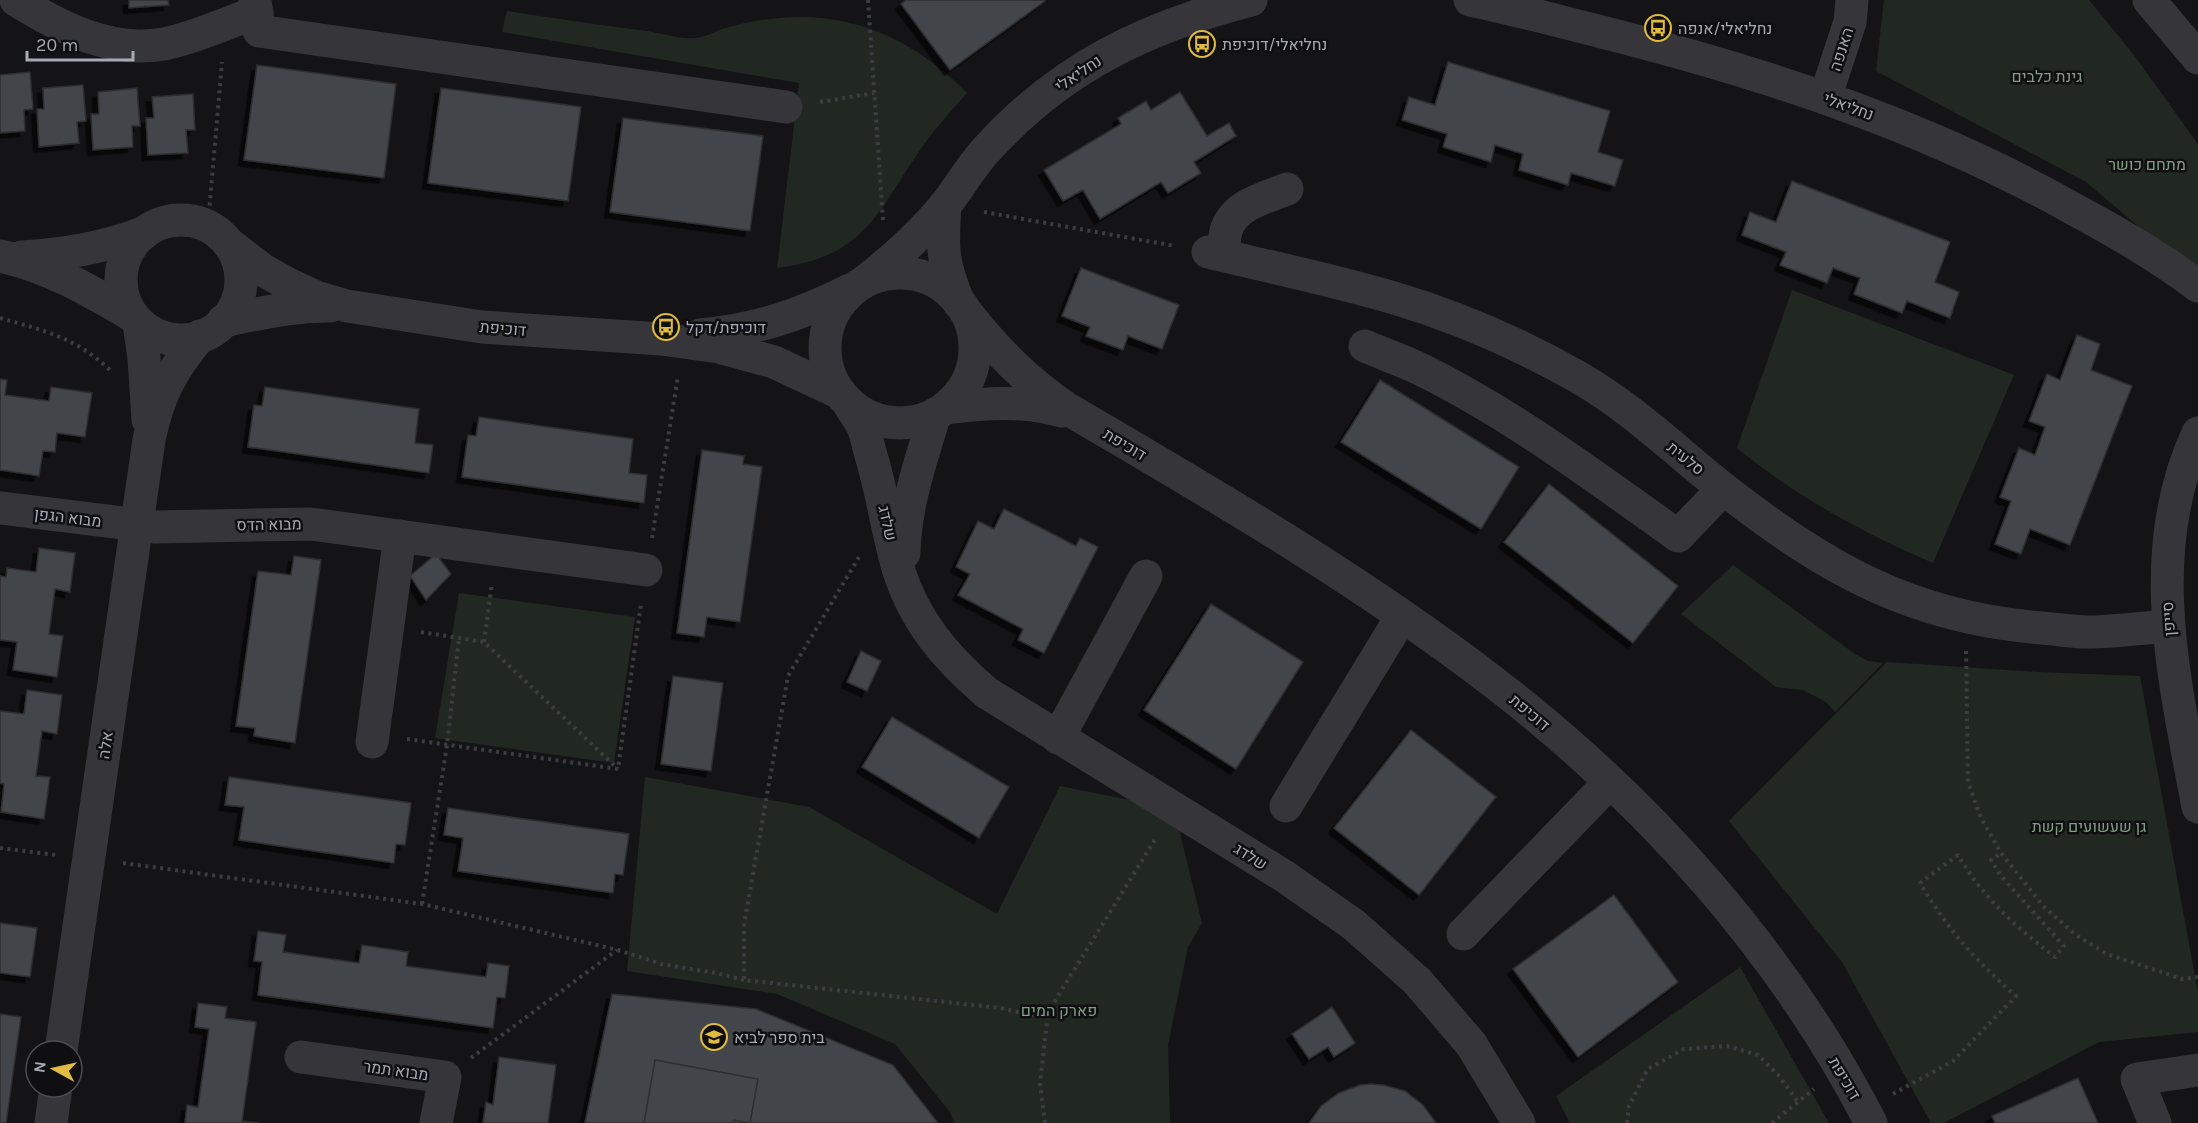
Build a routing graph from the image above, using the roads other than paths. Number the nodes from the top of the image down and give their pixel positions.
1 (16, 0) edge
2 (1251, 0) edge
3 (1470, 0) edge
4 (1852, 0) edge
5 (2149, 0) edge
6 (256, 6) edge
7 (2198, 58) edge
8 (1825, 98) junction
9 (786, 107) road end
10 (1287, 189) dead end
11 (945, 206) junction
12 (145, 232) junction
13 (218, 235) junction
14 (6, 257) edge
15 (868, 278) junction
16 (2198, 286) edge
17 (347, 306) junction
18 (963, 308) junction
19 (136, 319) junction
20 (212, 329) junction
21 (671, 341) junction
22 (1365, 346) dead end
23 (844, 398) junction
24 (940, 411) junction
25 (1081, 417) junction
26 (2198, 433) edge
27 (149, 440) junction
28 (1723, 489) junction
29 (0, 508) edge
30 (136, 525) junction
31 (400, 536) junction
32 (646, 570) road end
33 (1146, 576) dead end
34 (1402, 616) junction
35 (2168, 626) junction
36 (935, 641) junction
37 (373, 738) road end
38 (1058, 738) junction
39 (1610, 782) junction
40 (1286, 806) dead end
41 (2198, 807) edge
42 (1463, 934) dead end
43 (63, 1039) edge
44 (301, 1057) dead end
45 (2198, 1070) edge
46 (54, 1099) edge
47 (1867, 1117) edge
48 (51, 1123) edge
49 (436, 1123) edge
50 (1520, 1123) edge
51 (2155, 1123) edge

1 - 6 street
2 - 11 street, נחליאלי
3 - 8 street, נחליאלי
4 - 8 street, האנפה
5 - 7 street
6 - 9 street
8 - 16 street, נחליאלי
10 - 28 street, סלעית
11 - 15 street, נחליאלי
11 - 18 street
12 - 13 street
12 - 14 street
12 - 19 street
13 - 17 street, דוכיפת
13 - 20 street
14 - 19 street
15 - 18 street
15 - 21 street, דוכיפת
15 - 23 street
17 - 20 street, דוכיפת
17 - 21 street, דוכיפת
18 - 24 street
18 - 25 street, דוכיפת
19 - 20 street
19 - 27 street, אלה
20 - 27 street, אלה
21 - 23 street, דוכיפת
22 - 28 street
23 - 24 street
23 - 36 street, שלדג
24 - 25 street, דוכיפת
24 - 36 street, שלדג
25 - 34 street, דוכיפת
26 - 35 street, סייפן
27 - 30 street, אלה
28 - 35 street, סלעית
29 - 30 street, מבוא הגפן
30 - 31 street, מבוא הדס
30 - 43 street, אלה
31 - 32 street, מבוא הדס
31 - 37 street
33 - 38 street
34 - 39 street, דוכיפת
34 - 40 street
35 - 41 street, סייפן
36 - 38 street, שלדג
38 - 50 street, שלדג
39 - 42 street
39 - 47 street, דוכיפת
44 - 49 street, מבוא תמר
45 - 51 street
46 - 48 street

